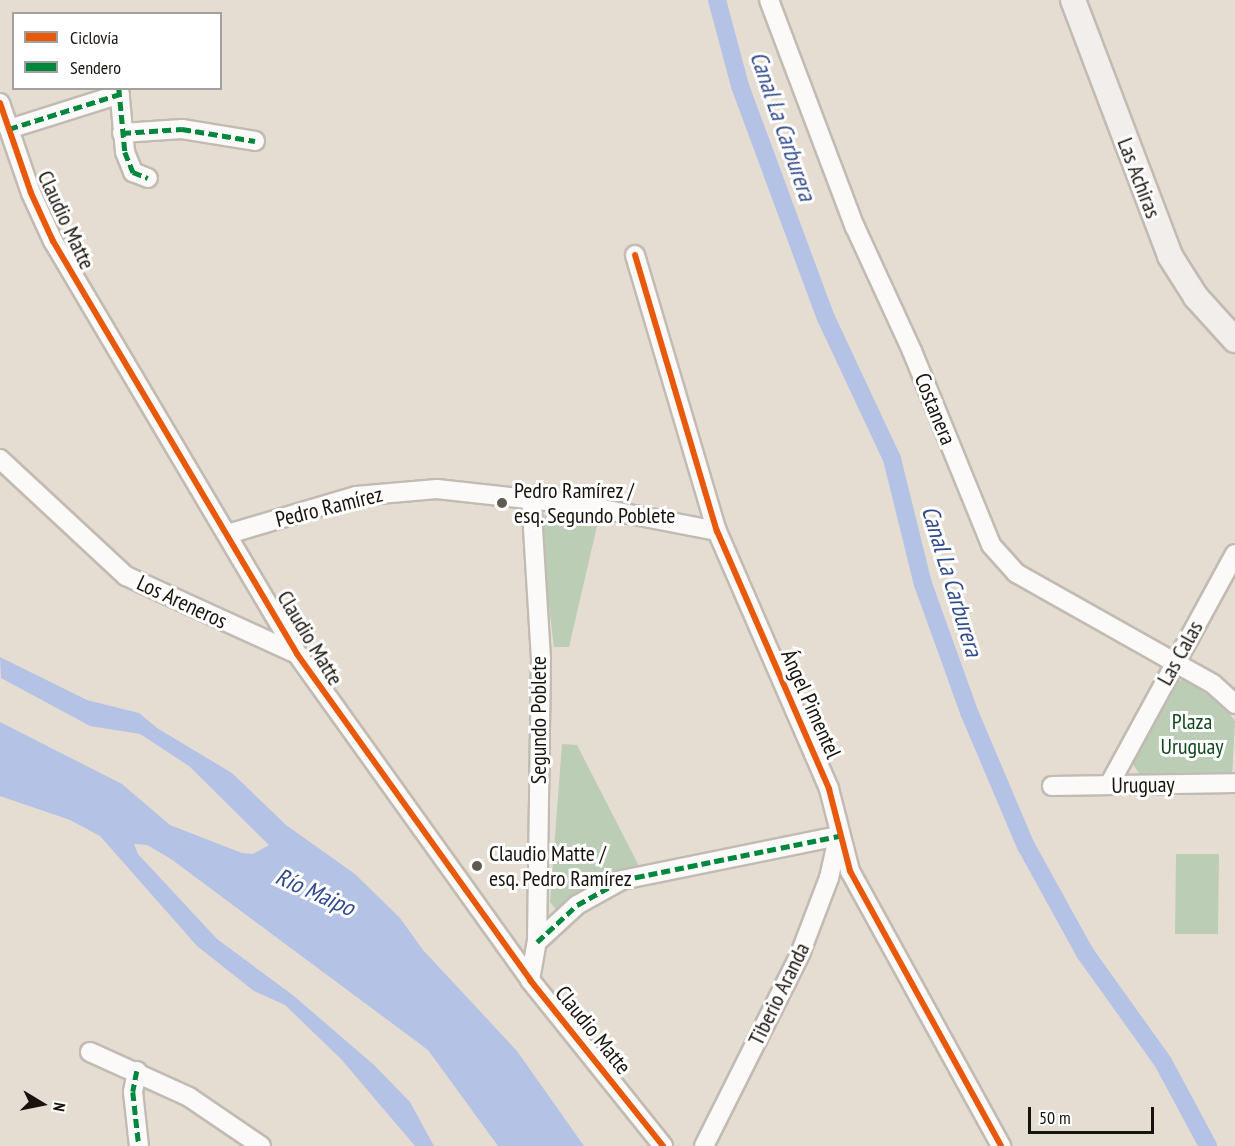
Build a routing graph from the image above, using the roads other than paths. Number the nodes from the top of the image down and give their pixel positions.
1 (769, 0) edge
2 (1073, 0) edge
3 (119, 91) edge
4 (0, 103) edge
5 (9, 129) junction
6 (122, 133) junction
7 (255, 141) dead end
8 (148, 178) dead end
9 (635, 255) dead end
10 (1235, 340) edge
11 (0, 459) edge
12 (531, 497) junction
13 (717, 531) junction
14 (228, 534) junction
15 (1235, 554) edge
16 (297, 654) junction
17 (1173, 663) junction
18 (1235, 704) edge
19 (1235, 783) edge
20 (1109, 785) junction
21 (1052, 786) dead end
22 (839, 836) junction
23 (537, 942) junction
24 (530, 980) junction
25 (90, 1052) dead end
26 (137, 1071) junction
27 (139, 1146) edge
28 (261, 1146) edge
29 (663, 1146) edge
30 (704, 1146) edge
31 (1001, 1146) edge

1 - 17 street, Costanera
2 - 10 street, Las Achiras
3 - 5 street
3 - 6 street
4 - 5 street, Claudio Matte
5 - 14 street, Claudio Matte
6 - 7 street
6 - 8 street
9 - 13 street, Ángel Pimentel
11 - 16 street, Los Areneros
12 - 13 street, Pedro Ramírez
12 - 14 street, Pedro Ramírez
12 - 23 street, Segundo Poblete
13 - 22 street, Ángel Pimentel
14 - 16 street, Claudio Matte
15 - 17 street, Las Calas
16 - 24 street, Claudio Matte
17 - 18 street, Costanera
17 - 20 street, Las Calas
19 - 20 street, Uruguay
20 - 21 street, Uruguay
22 - 23 street
22 - 30 street, Tiberio Aranda
22 - 31 street, Ángel Pimentel
23 - 24 street, Segundo Poblete
24 - 29 street, Claudio Matte
25 - 26 street
26 - 27 street
26 - 28 street

